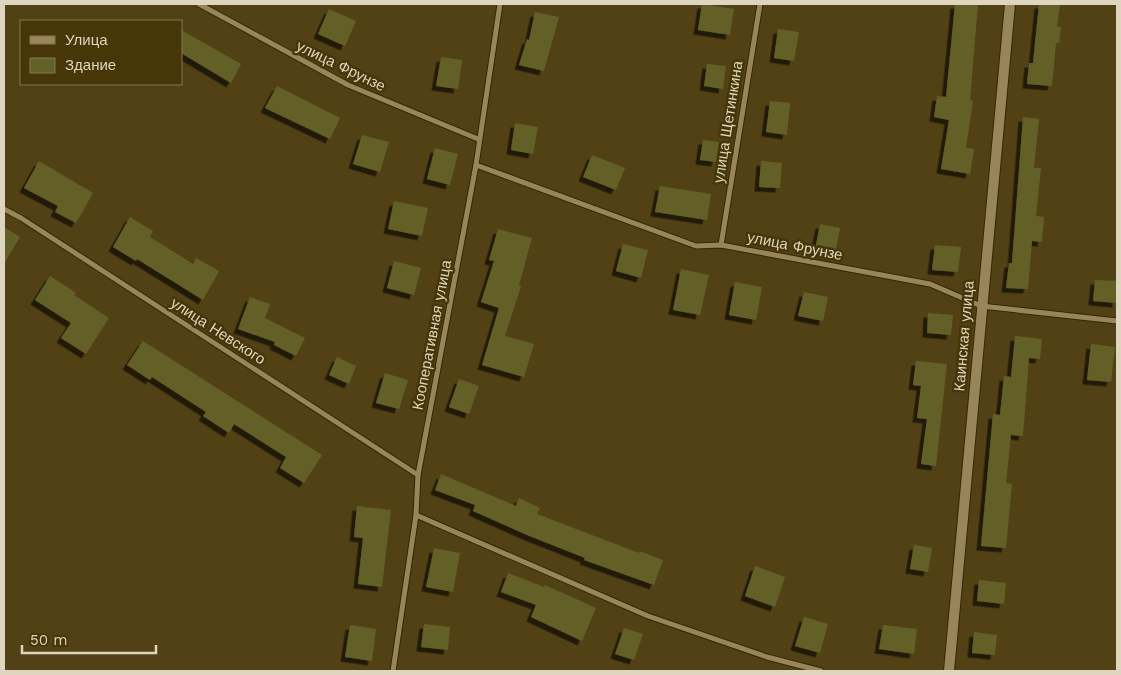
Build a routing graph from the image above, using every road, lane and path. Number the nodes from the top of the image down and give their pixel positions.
1 (199, 4) edge
2 (500, 4) edge
3 (760, 4) edge
4 (1010, 4) edge
5 (478, 139) junction
6 (476, 165) junction
7 (4, 209) edge
8 (721, 245) junction
9 (981, 306) junction
10 (1117, 321) edge
11 (418, 475) junction
12 (416, 515) junction
13 (393, 671) edge
14 (821, 671) edge
15 (949, 671) edge

1 - 5 street, улица Фрунзе
2 - 5 street, Кооперативная улица
3 - 8 street, улица Щетинкина
4 - 9 main road, Каинская улица
5 - 6 street, Кооперативная улица
6 - 8 street, улица Фрунзе
6 - 11 street, Кооперативная улица
7 - 11 street, улица Невского
8 - 9 street, улица Фрунзе
9 - 10 street, улица Фрунзе
9 - 15 main road, Каинская улица
11 - 12 street, Кооперативная улица
12 - 13 street, Кооперативная улица
12 - 14 street

